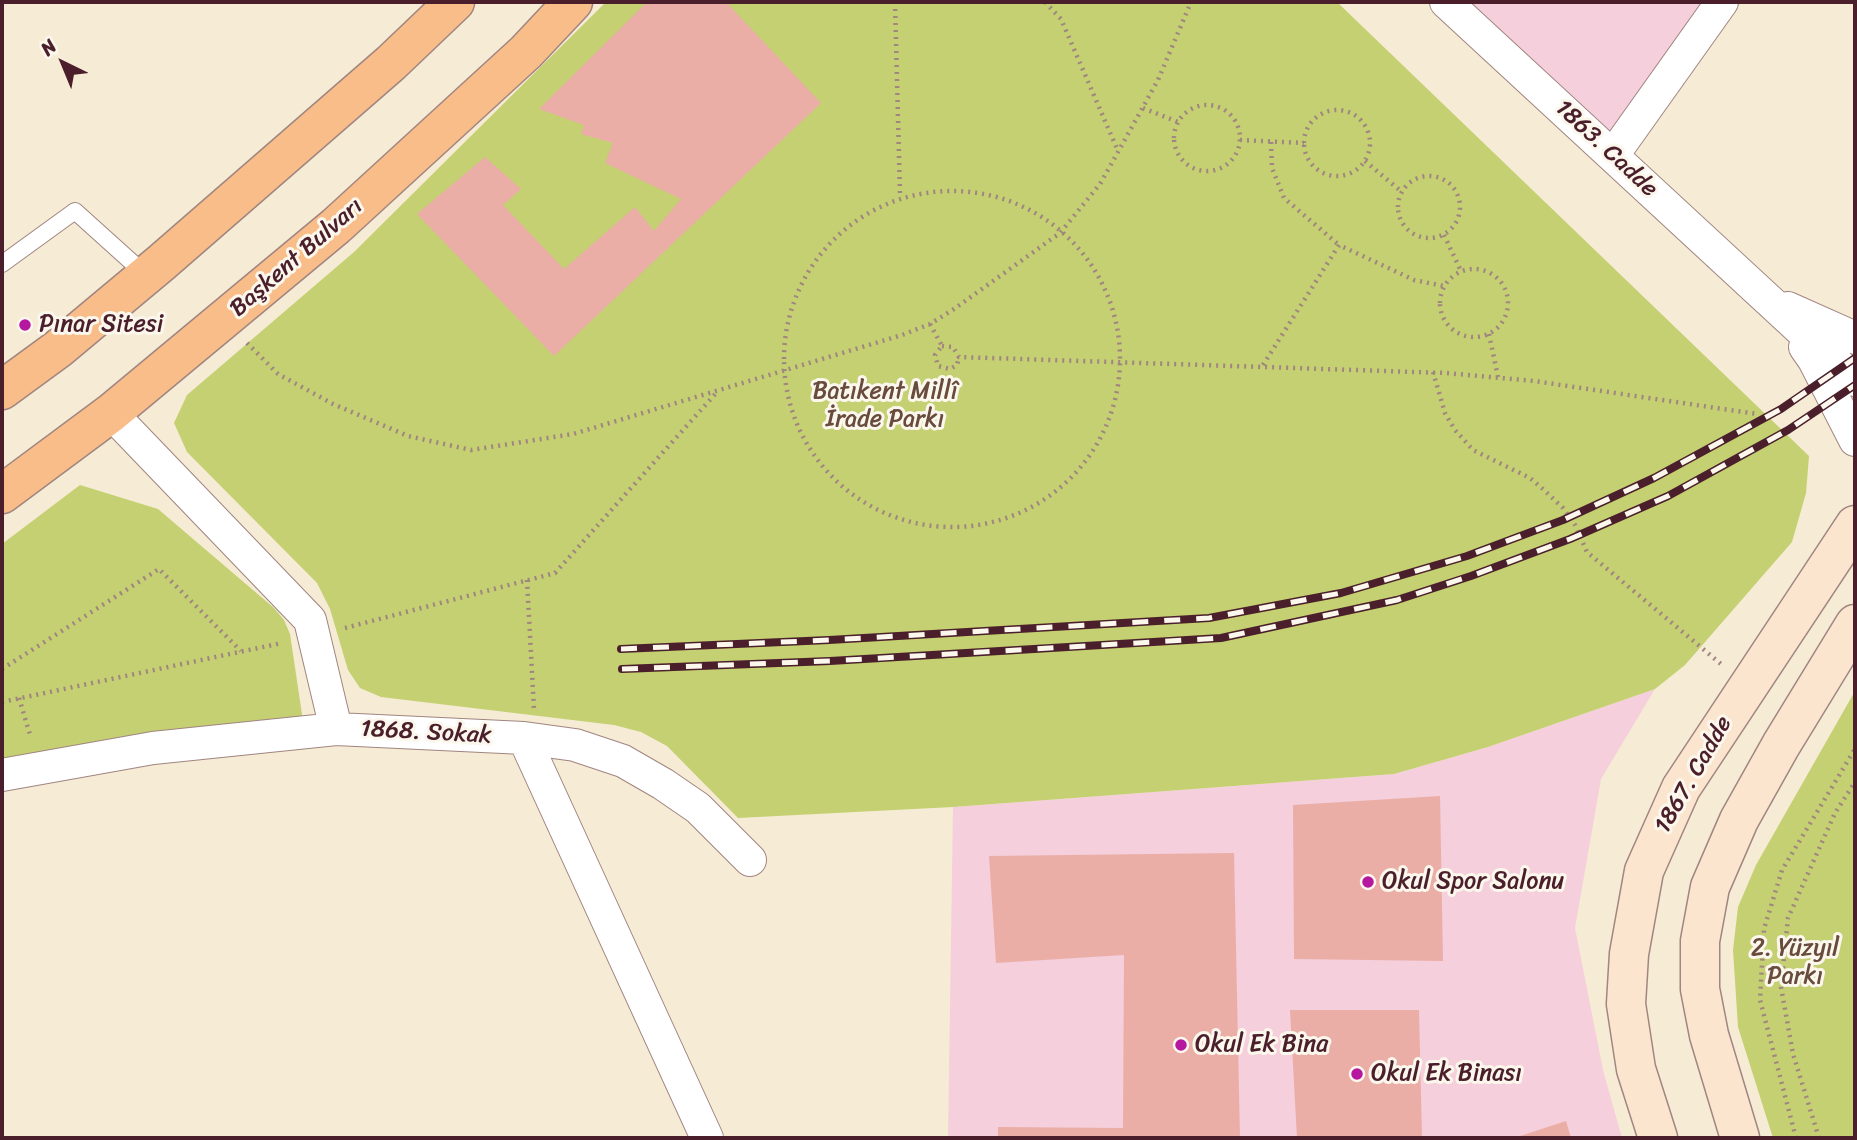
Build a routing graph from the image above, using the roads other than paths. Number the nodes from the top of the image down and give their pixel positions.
1 (455, 2) edge
2 (573, 2) edge
3 (1446, 2) edge
4 (1722, 2) edge
5 (1613, 155) junction
6 (2, 264) edge
7 (146, 275) junction
8 (1764, 298) junction
9 (1855, 338) edge
10 (1855, 380) edge
11 (2, 390) edge
12 (111, 413) junction
13 (1855, 440) edge
14 (2, 494) edge
15 (1855, 525) edge
16 (1855, 624) edge
17 (336, 729) junction
18 (530, 739) junction
19 (2, 775) edge
20 (750, 860) dead end
21 (707, 1138) edge
22 (1658, 1138) edge
23 (1740, 1138) edge

1 - 7 main road
2 - 12 main road, Başkent Bulvarı
3 - 5 street, 1863. Cadde
4 - 5 street
5 - 8 street, 1863. Cadde
6 - 7 lane
7 - 11 main road
8 - 9 street
8 - 10 street
8 - 13 street
12 - 14 main road, Başkent Bulvarı
12 - 17 street, 1868. Sokak
15 - 22 street, 1867. Cadde
16 - 23 street
17 - 18 street, 1868. Sokak
17 - 19 street
18 - 20 street, 1868. Sokak
18 - 21 street

